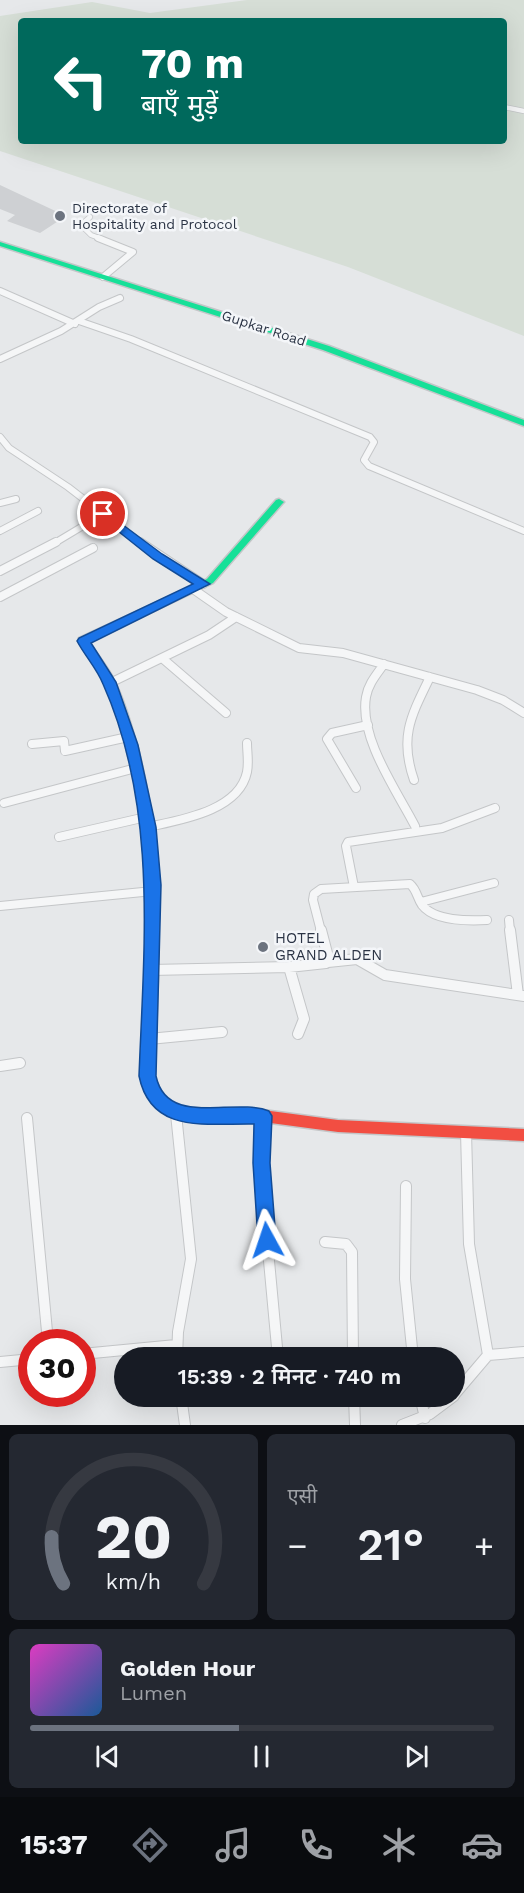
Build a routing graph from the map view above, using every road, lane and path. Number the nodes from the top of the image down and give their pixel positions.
1 (507, 108) edge
2 (524, 111) edge
3 (90, 217) dead end
4 (0, 244) edge
5 (103, 277) junction
6 (0, 291) edge
7 (120, 298) dead end
8 (77, 322) junction
9 (0, 359) edge
10 (524, 423) edge
11 (0, 437) edge
12 (16, 499) dead end
13 (279, 502) dead end
14 (0, 503) edge
15 (38, 511) dead end
16 (103, 514) junction
17 (0, 531) edge
18 (524, 531) edge
19 (93, 548) dead end
20 (0, 571) edge
21 (198, 586) junction
22 (0, 597) edge
23 (236, 617) junction
24 (162, 658) junction
25 (384, 664) junction
26 (430, 677) junction
27 (110, 684) junction
28 (226, 712) dead end
29 (524, 713) edge
30 (368, 725) junction
31 (128, 737) junction
32 (247, 743) dead end
33 (32, 744) dead end
34 (136, 768) junction
35 (414, 780) dead end
36 (356, 788) dead end
37 (4, 803) dead end
38 (495, 808) dead end
39 (147, 822) junction
40 (415, 826) dead end
41 (59, 837) dead end
42 (494, 883) dead end
43 (354, 887) junction
44 (153, 891) junction
45 (421, 902) junction
46 (0, 906) edge
47 (487, 920) dead end
48 (509, 920) dead end
49 (328, 962) junction
50 (289, 967) junction
51 (152, 970) junction
52 (521, 996) edge
53 (222, 1032) dead end
54 (298, 1034) dead end
55 (149, 1039) junction
56 (20, 1063) dead end
57 (0, 1066) edge
58 (176, 1114) junction
59 (263, 1116) junction
60 (27, 1118) dead end
61 (466, 1132) junction
62 (524, 1135) edge
63 (406, 1186) dead end
64 (325, 1242) dead end
65 (47, 1329) edge
66 (176, 1346) joint
67 (277, 1347) edge
68 (354, 1347) edge
69 (412, 1347) edge
70 (524, 1352) edge
71 (96, 1353) edge
72 (488, 1355) junction
73 (18, 1360) edge
74 (0, 1362) edge
75 (465, 1383) edge
76 (183, 1407) edge
77 (354, 1407) edge
78 (422, 1407) edge
79 (443, 1407) edge
80 (424, 1418) junction
81 (185, 1425) edge
82 (354, 1425) edge
83 (402, 1425) edge

1 - 2 street
3 - 5 street
4 - 5 street, Gupkar Road
5 - 10 street, Gupkar Road
6 - 8 street
7 - 8 street
8 - 9 street
8 - 18 street
11 - 16 street
12 - 14 street
13 - 21 street
15 - 17 street
16 - 20 street
16 - 21 street
19 - 22 street
21 - 23 street
21 - 27 street
23 - 24 street
23 - 25 street
24 - 27 street
24 - 28 street
25 - 26 street
25 - 30 street
26 - 29 street
26 - 35 street
27 - 31 street
30 - 36 street
30 - 40 street
31 - 33 street
31 - 34 street
32 - 39 street
34 - 37 street
34 - 39 street
38 - 43 street
39 - 41 street
39 - 44 street
42 - 45 street
43 - 45 street
43 - 49 street
44 - 46 street
44 - 51 street
45 - 47 street
48 - 52 street
49 - 50 street
49 - 52 street
50 - 51 street
50 - 54 street
51 - 55 street
53 - 55 street
55 - 58 street
56 - 57 street
58 - 59 street
58 - 66 street
59 - 61 street
59 - 67 street
60 - 65 street
61 - 62 street
61 - 72 street
63 - 69 street
64 - 68 street
66 - 71 street
70 - 72 street
72 - 75 street
73 - 74 street
76 - 81 street
77 - 82 street
78 - 80 street
79 - 80 street
80 - 83 street

